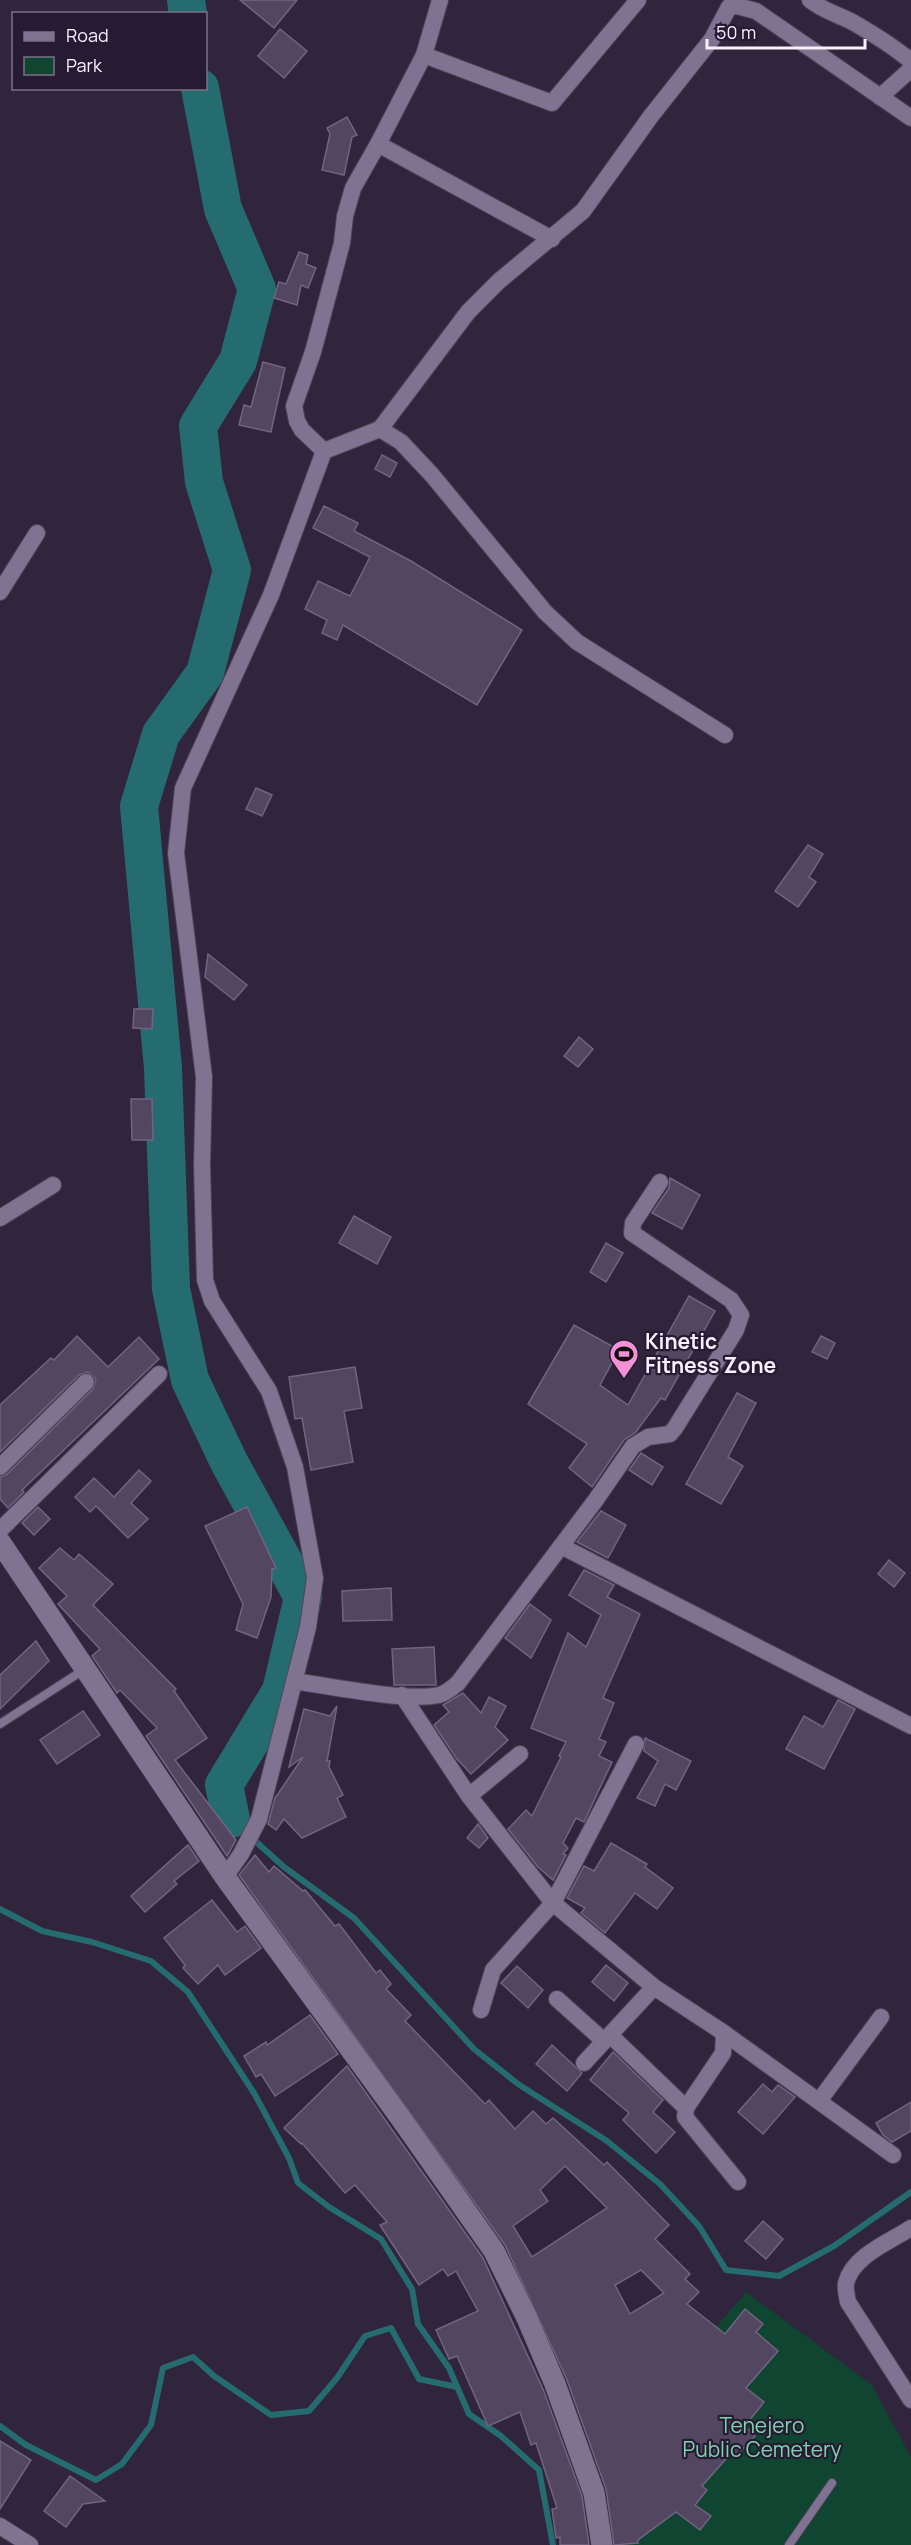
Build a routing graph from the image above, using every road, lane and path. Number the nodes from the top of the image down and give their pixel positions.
1 (440, 0) edge
2 (638, 0) edge
3 (810, 0) edge
4 (424, 55) junction
5 (911, 61) edge
6 (911, 69) edge
7 (880, 97) junction
8 (911, 118) edge
9 (378, 144) junction
10 (552, 239) junction
11 (380, 429) junction
12 (324, 452) junction
13 (37, 533) dead end
14 (0, 592) edge
15 (725, 735) dead end
16 (660, 1182) dead end
17 (53, 1185) dead end
18 (0, 1218) edge
19 (159, 1374) dead end
20 (86, 1382) dead end
21 (0, 1467) edge
22 (0, 1530) edge
23 (0, 1542) edge
24 (561, 1546) junction
25 (85, 1669) junction
26 (294, 1681) junction
27 (402, 1695) junction
28 (0, 1724) edge
29 (911, 1726) edge
30 (636, 1744) dead end
31 (520, 1754) dead end
32 (469, 1796) junction
33 (225, 1877) junction
34 (553, 1903) junction
35 (654, 1988) junction
36 (557, 1999) dead end
37 (481, 2010) dead end
38 (881, 2017) dead end
39 (724, 2033) junction
40 (607, 2038) junction
41 (584, 2063) dead end
42 (819, 2101) junction
43 (686, 2108) junction
44 (893, 2155) dead end
45 (738, 2182) dead end
46 (911, 2228) edge
47 (911, 2400) edge
48 (832, 2483) dead end
49 (0, 2526) edge
50 (30, 2545) edge
51 (602, 2545) edge
52 (789, 2545) edge

1 - 4 street
2 - 4 street
3 - 5 street
4 - 9 street
6 - 7 street
7 - 8 street
7 - 10 street
9 - 10 street
9 - 12 street
10 - 11 street
11 - 12 street
11 - 15 street
12 - 26 street
13 - 14 street
16 - 24 street
17 - 18 street
19 - 22 street
20 - 21 street
23 - 25 street
24 - 27 street
24 - 29 street
25 - 28 lane
25 - 33 street
26 - 27 street
26 - 33 street
27 - 32 street
30 - 34 street
31 - 32 street
32 - 34 street
33 - 51 street
34 - 35 street
34 - 37 street
35 - 39 street
35 - 40 street
36 - 40 street
38 - 42 street
39 - 42 street
39 - 43 street
40 - 41 street
40 - 43 street
42 - 44 street
43 - 45 street
46 - 47 street
48 - 52 lane
49 - 50 street

